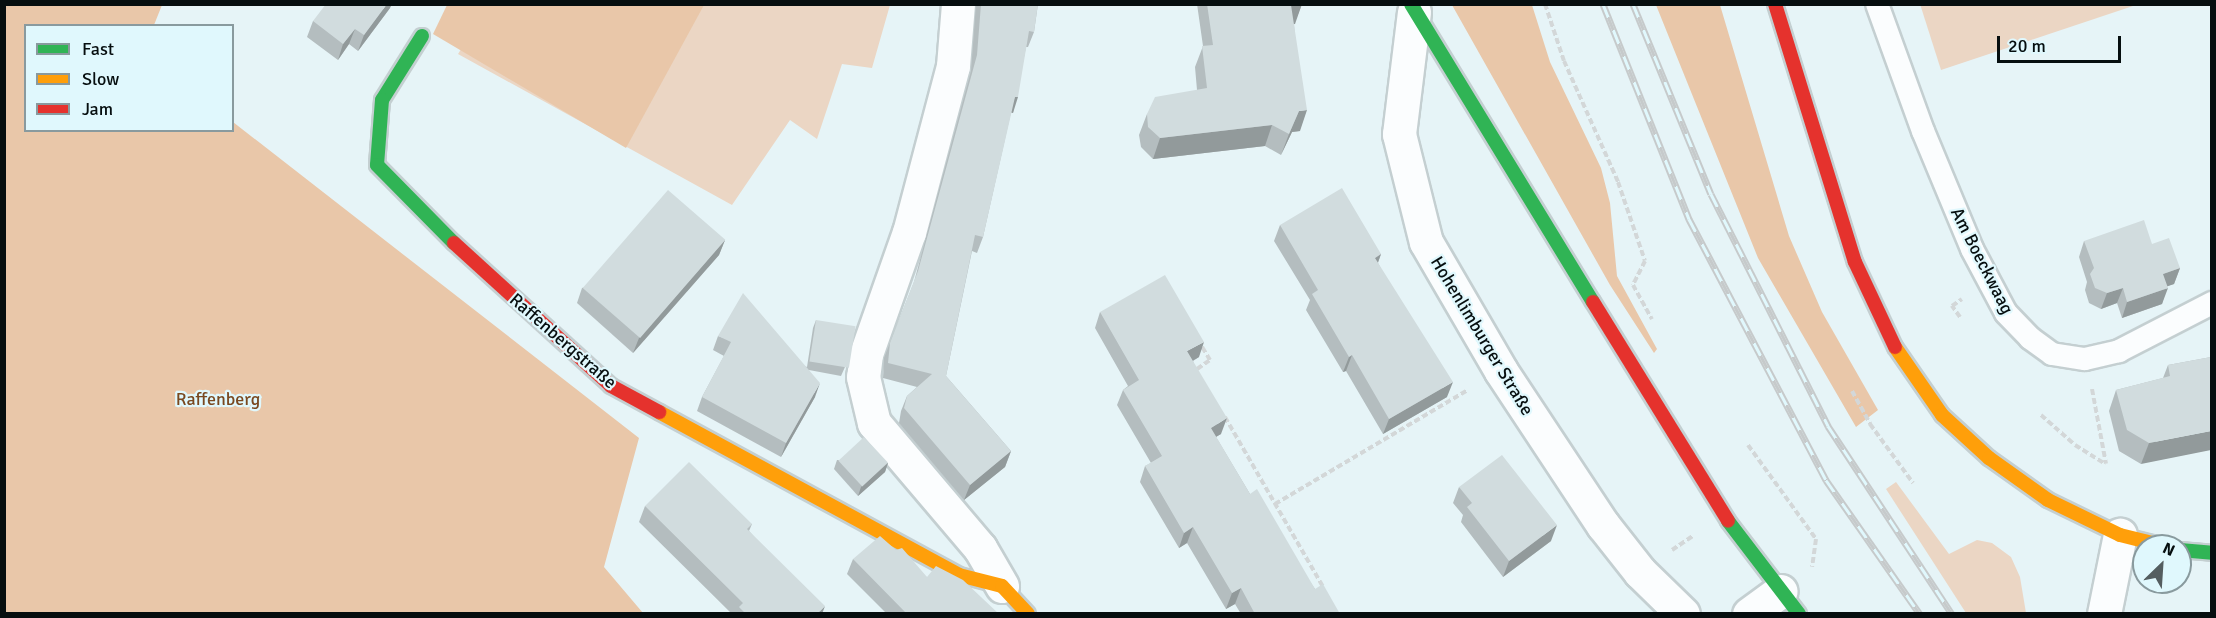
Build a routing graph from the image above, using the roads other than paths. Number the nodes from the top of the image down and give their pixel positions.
1 (958, 4) edge
2 (1775, 4) edge
3 (1877, 4) edge
4 (1412, 8) edge
5 (422, 36) dead end
6 (2205, 305) edge
7 (2120, 535) junction
8 (2132, 538) edge
9 (2192, 551) edge
10 (2211, 553) edge
11 (1002, 586) junction
12 (1790, 602) edge
13 (1028, 614) edge
14 (1683, 614) edge
15 (1749, 614) edge
16 (2104, 614) edge

1 - 11 street
2 - 7 street
3 - 6 lane, Am Boeckwaag
4 - 12 street, Hohenlimburger Straße
4 - 14 street, Hohenlimburger Straße
5 - 11 street, Raffenbergstraße
7 - 8 street
7 - 16 street
9 - 10 street
11 - 13 street
12 - 15 street, Hohenlimburger Straße

